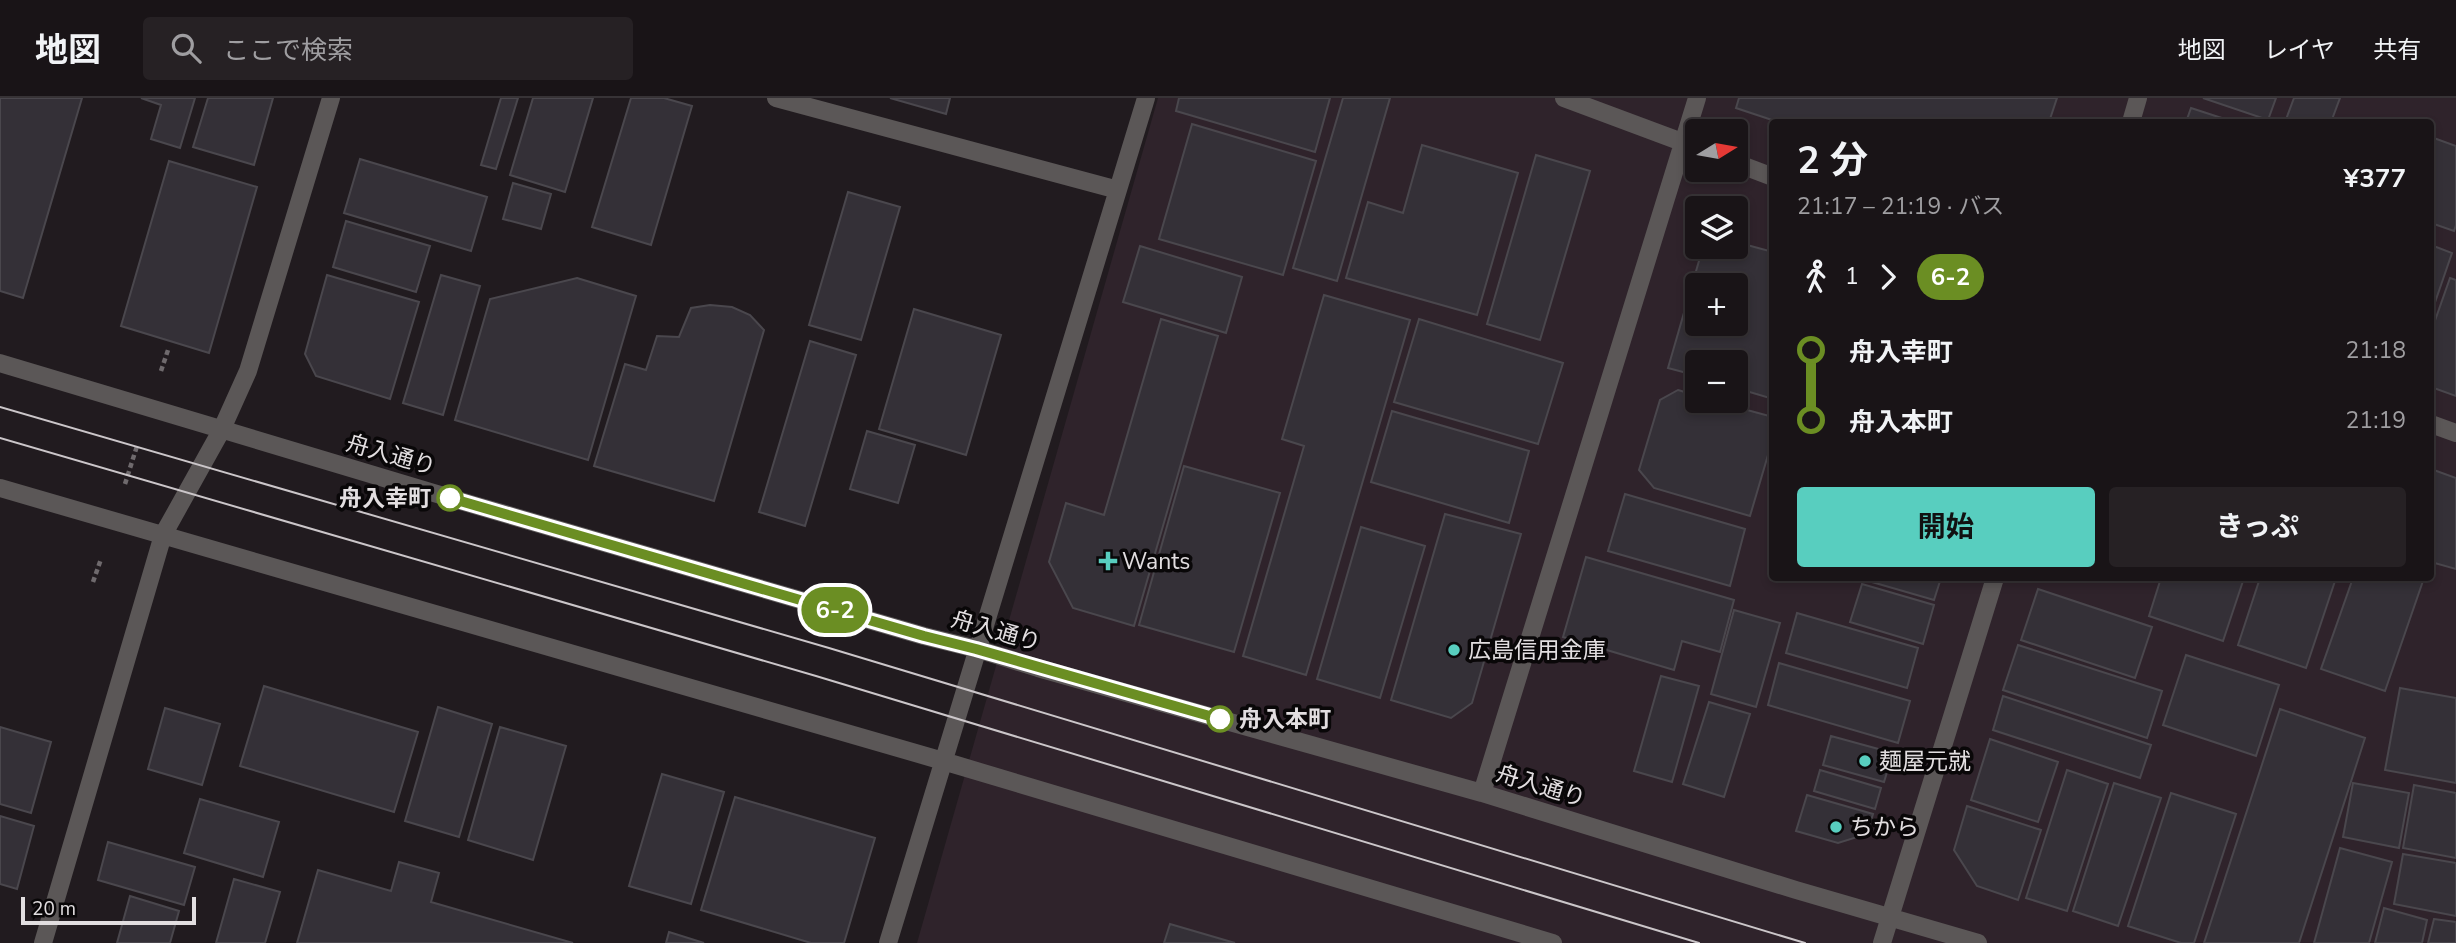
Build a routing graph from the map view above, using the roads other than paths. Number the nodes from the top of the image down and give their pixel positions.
1 (331, 98) edge
2 (776, 98) edge
3 (1146, 98) edge
4 (1564, 98) edge
5 (1697, 98) edge
6 (2138, 98) edge
7 (1694, 119) edge
8 (2132, 119) edge
9 (1685, 144) edge
10 (1685, 165) edge
11 (1748, 168) edge
12 (1769, 175) edge
13 (1118, 190) junction
14 (0, 363) edge
15 (2434, 425) edge
16 (221, 431) junction
17 (2456, 433) edge
18 (0, 488) edge
19 (163, 535) junction
20 (1993, 581) edge
21 (976, 649) junction
22 (943, 761) junction
23 (1482, 793) junction
24 (1889, 918) junction
25 (43, 943) edge
26 (888, 943) edge
27 (1553, 943) edge
28 (1882, 943) edge
29 (1978, 943) edge

1 - 16 street
2 - 13 street
3 - 13 street
4 - 9 street
5 - 7 street
6 - 8 street
10 - 23 street
11 - 12 street
13 - 21 street
14 - 16 street, 舟入通り
15 - 17 street
16 - 19 street
16 - 21 street, 舟入通り
18 - 19 street
19 - 22 street
19 - 25 street
20 - 24 street
21 - 22 street
21 - 23 street, 舟入通り
22 - 26 street
22 - 27 street
23 - 24 street, 舟入通り
24 - 28 street
24 - 29 street, 舟入通り

